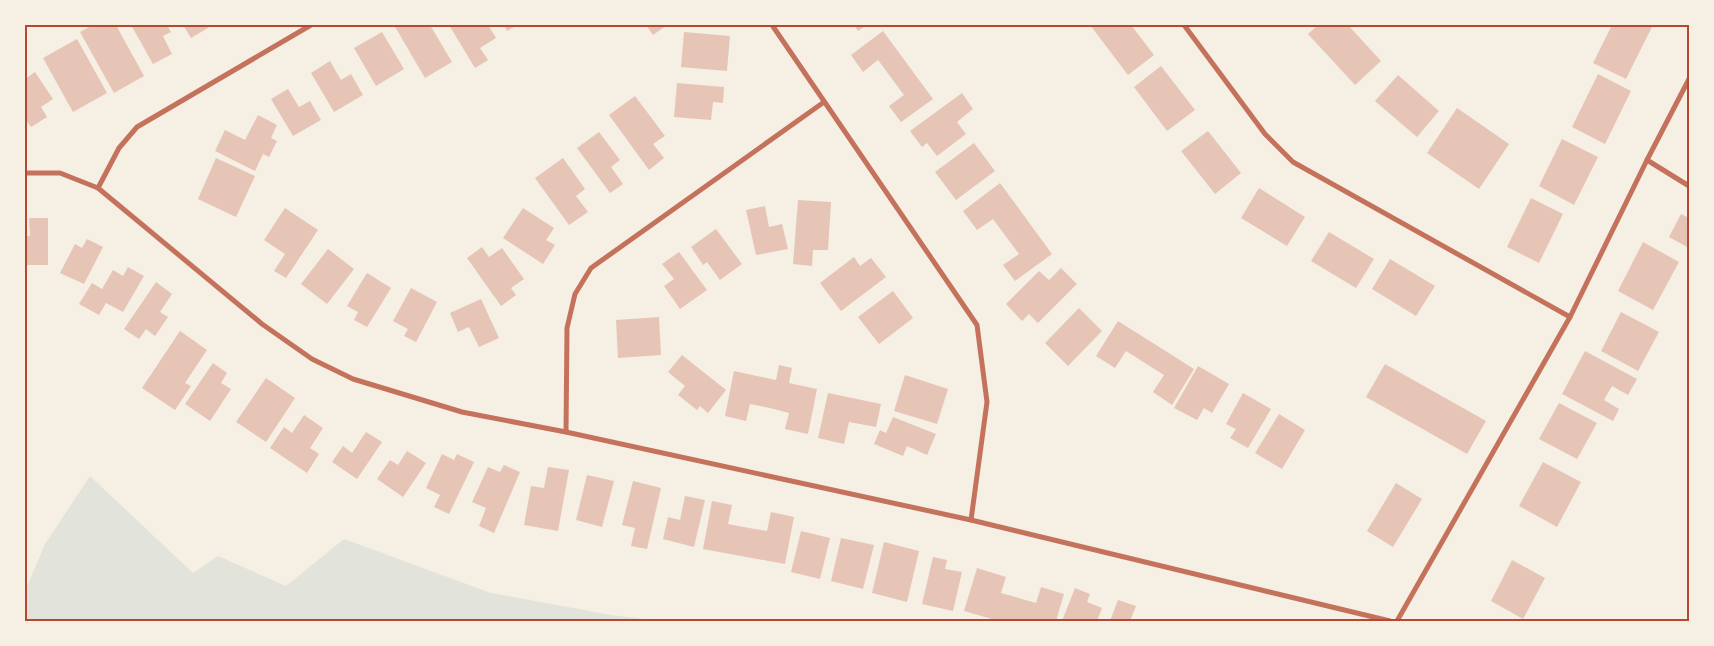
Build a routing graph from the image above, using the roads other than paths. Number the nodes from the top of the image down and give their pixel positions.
1 (310, 25) edge
2 (772, 25) edge
3 (1184, 25) edge
4 (1689, 79) edge
5 (824, 102) junction
6 (1646, 160) junction
7 (25, 173) edge
8 (1689, 186) edge
9 (98, 188) junction
10 (1570, 317) junction
11 (566, 432) junction
12 (971, 520) junction
13 (1390, 621) edge
14 (1397, 621) edge

1 - 9 street
2 - 5 street
3 - 10 street
4 - 6 street
5 - 11 street
5 - 12 street
6 - 8 street
6 - 10 street
7 - 9 street
9 - 11 street
10 - 14 street
11 - 12 street
12 - 13 street

